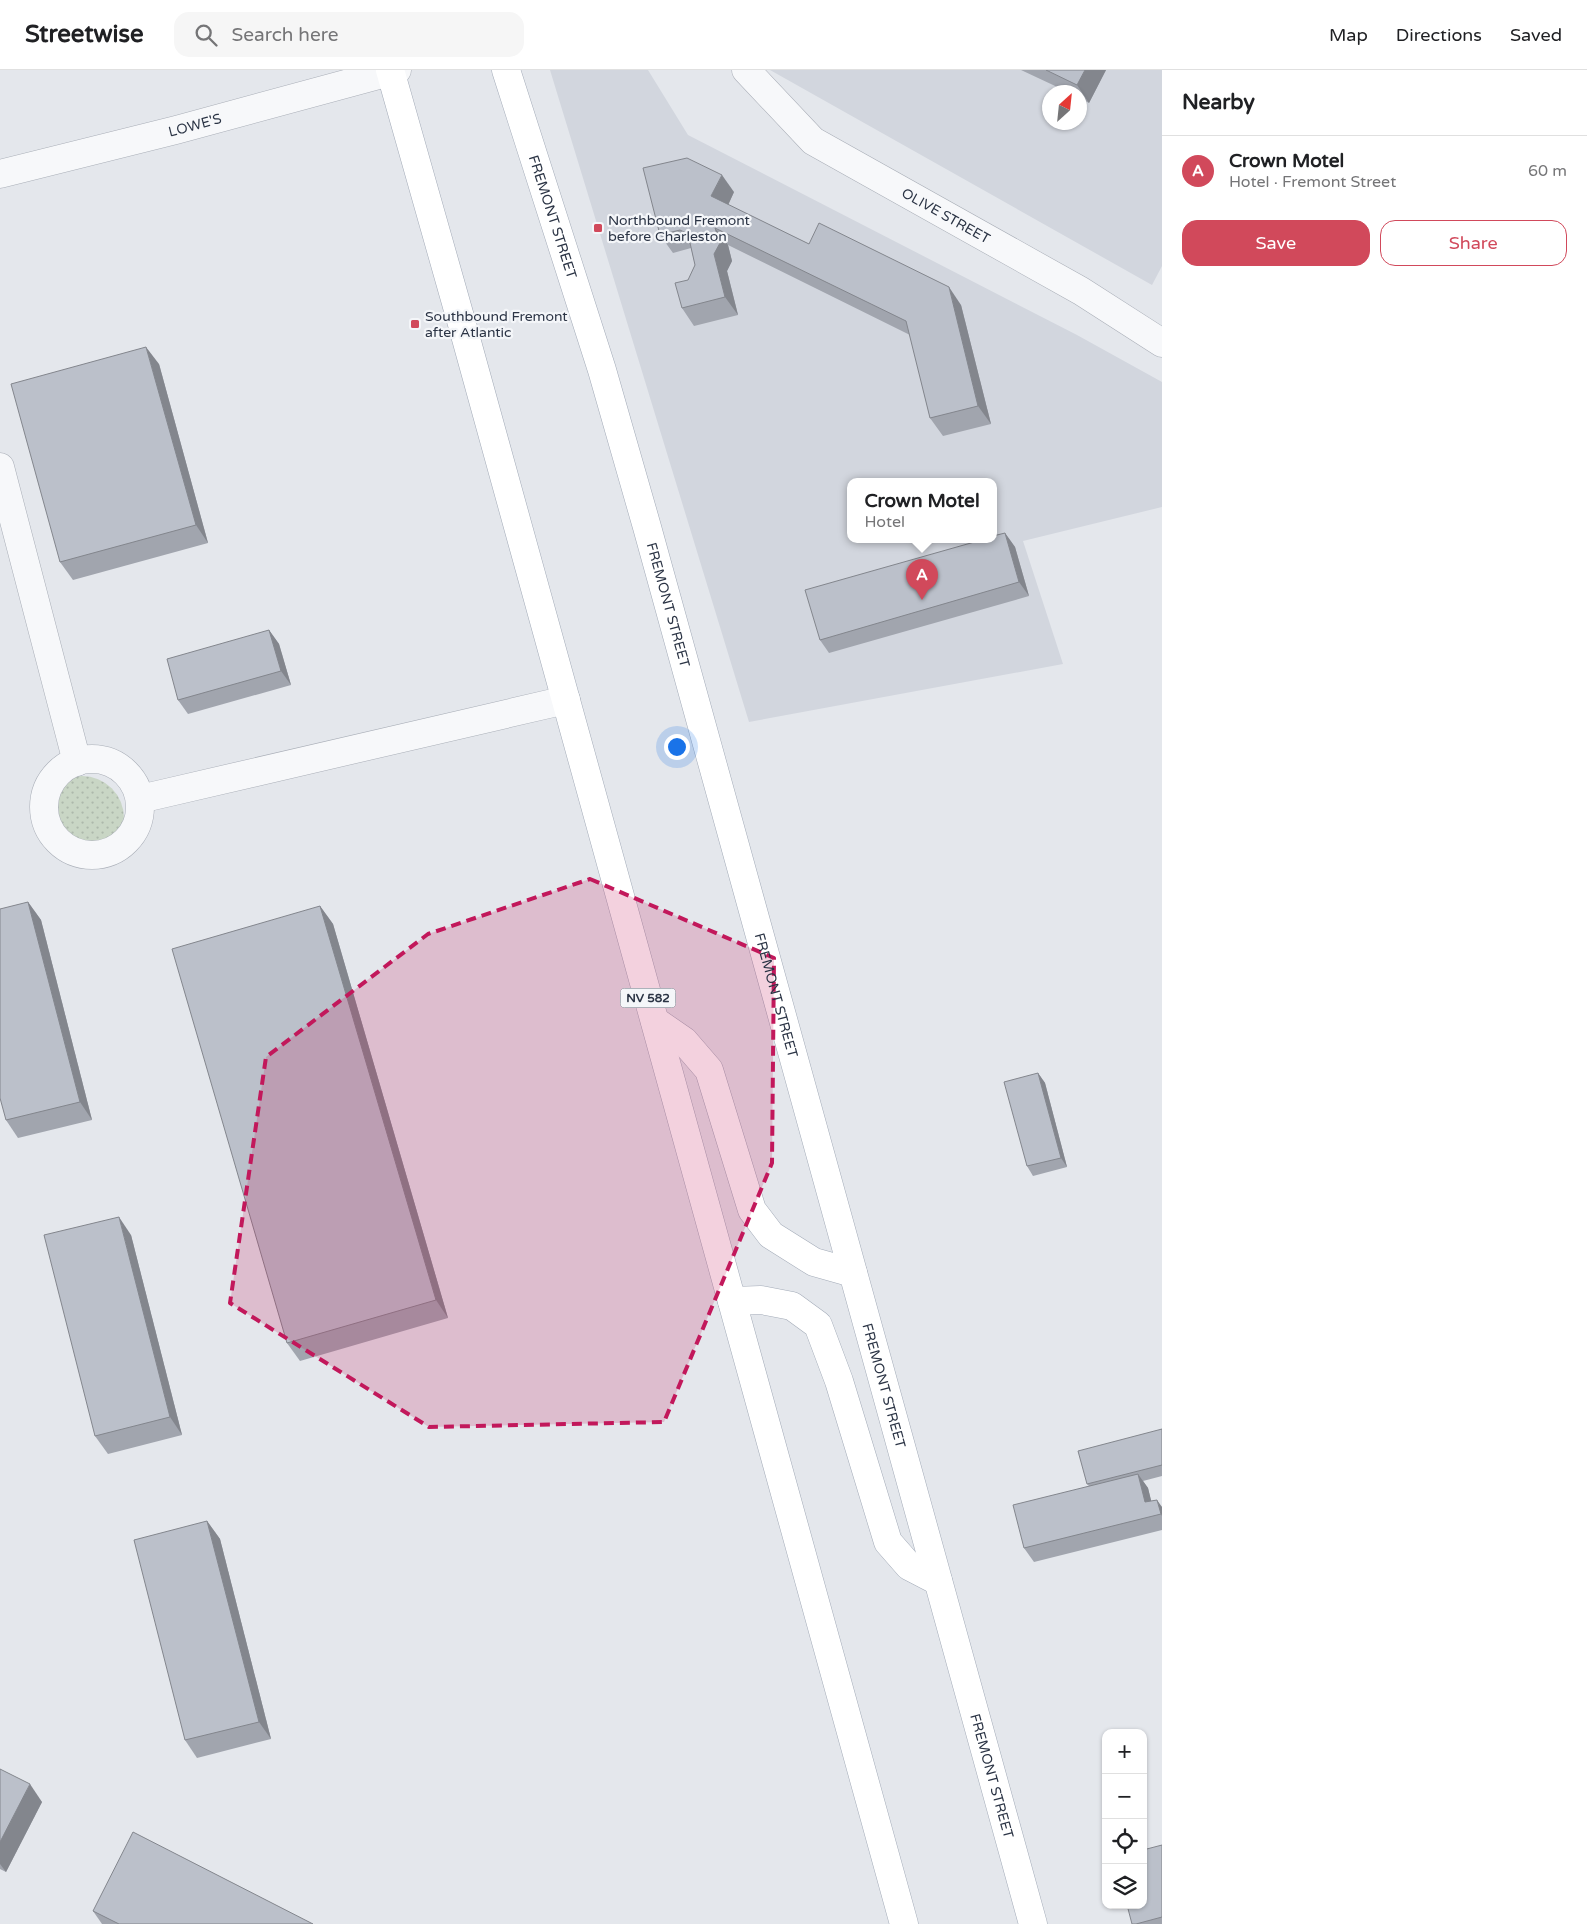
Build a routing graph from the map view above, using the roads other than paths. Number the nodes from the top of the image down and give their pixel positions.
1 (506, 70) edge
2 (746, 70) edge
3 (392, 71) edge
4 (0, 174) edge
5 (1162, 343) edge
6 (0, 467) edge
7 (566, 700) junction
8 (77, 762) junction
9 (140, 799) junction
10 (655, 1021) junction
11 (853, 1273) junction
12 (732, 1301) junction
13 (938, 1581) junction
14 (904, 1924) edge
15 (1033, 1924) edge

1 - 11 main road, FREMONT STREET
2 - 5 street, OLIVE STREET
3 - 4 street, LOWE'S
3 - 7 main road, NV 582
6 - 8 street
7 - 9 street
7 - 10 main road, NV 582
8 - 9 street
8 - 9 street
10 - 11 main road
10 - 12 main road, NV 582
11 - 13 main road, FREMONT STREET
12 - 13 main road
12 - 14 main road, NV 582
13 - 15 main road, FREMONT STREET

